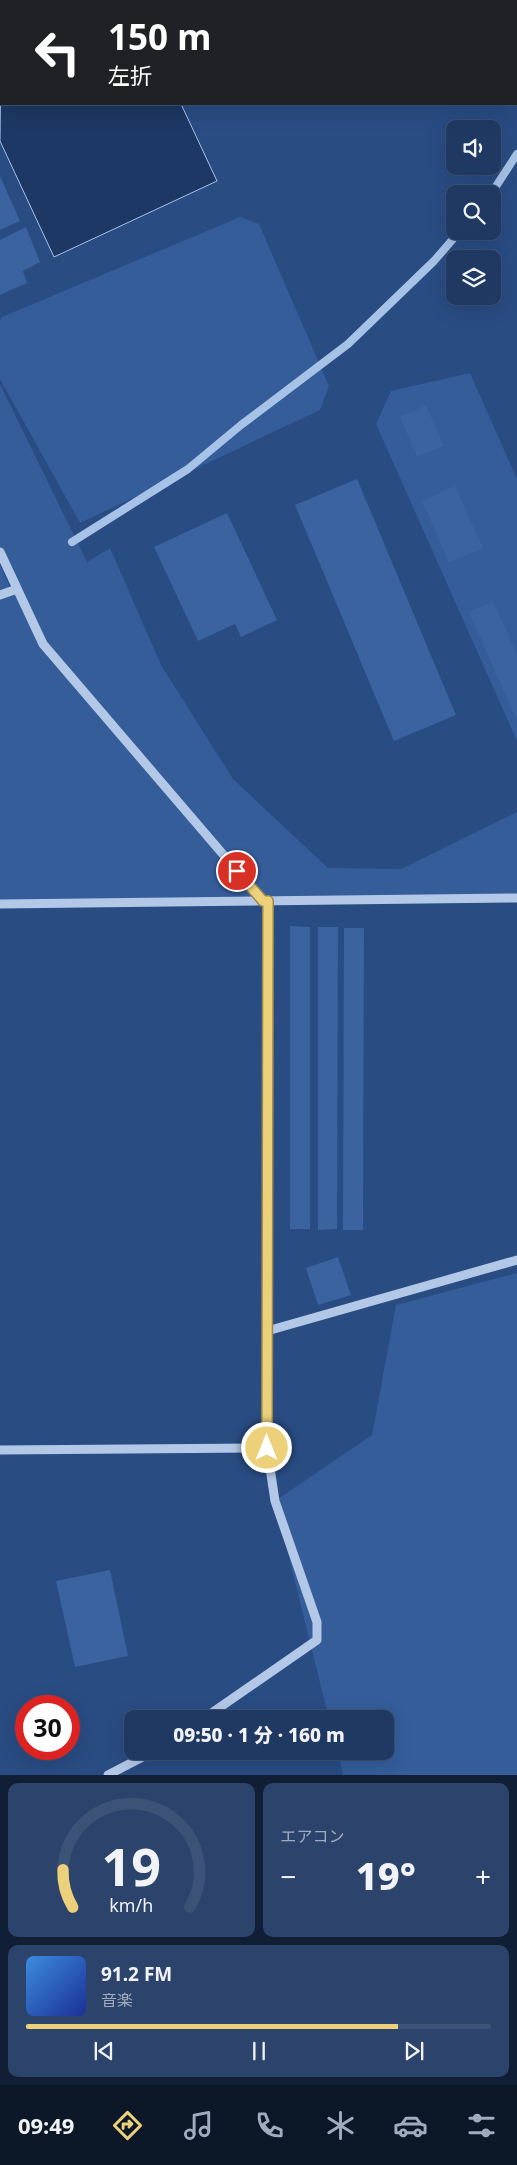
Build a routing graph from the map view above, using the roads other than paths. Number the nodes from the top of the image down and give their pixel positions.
1 (0, 552) edge
2 (17, 589) junction
3 (0, 594) edge
4 (517, 898) edge
5 (265, 901) junction
6 (0, 904) edge
7 (517, 1260) edge
8 (267, 1331) junction
9 (267, 1448) junction
10 (0, 1450) edge
11 (216, 1710) edge
12 (137, 1760) edge
13 (108, 1775) edge

1 - 2 street
2 - 3 street
2 - 5 street
4 - 5 street
5 - 6 street
5 - 8 street
7 - 8 street
8 - 9 street
9 - 10 street
9 - 11 street
12 - 13 street

